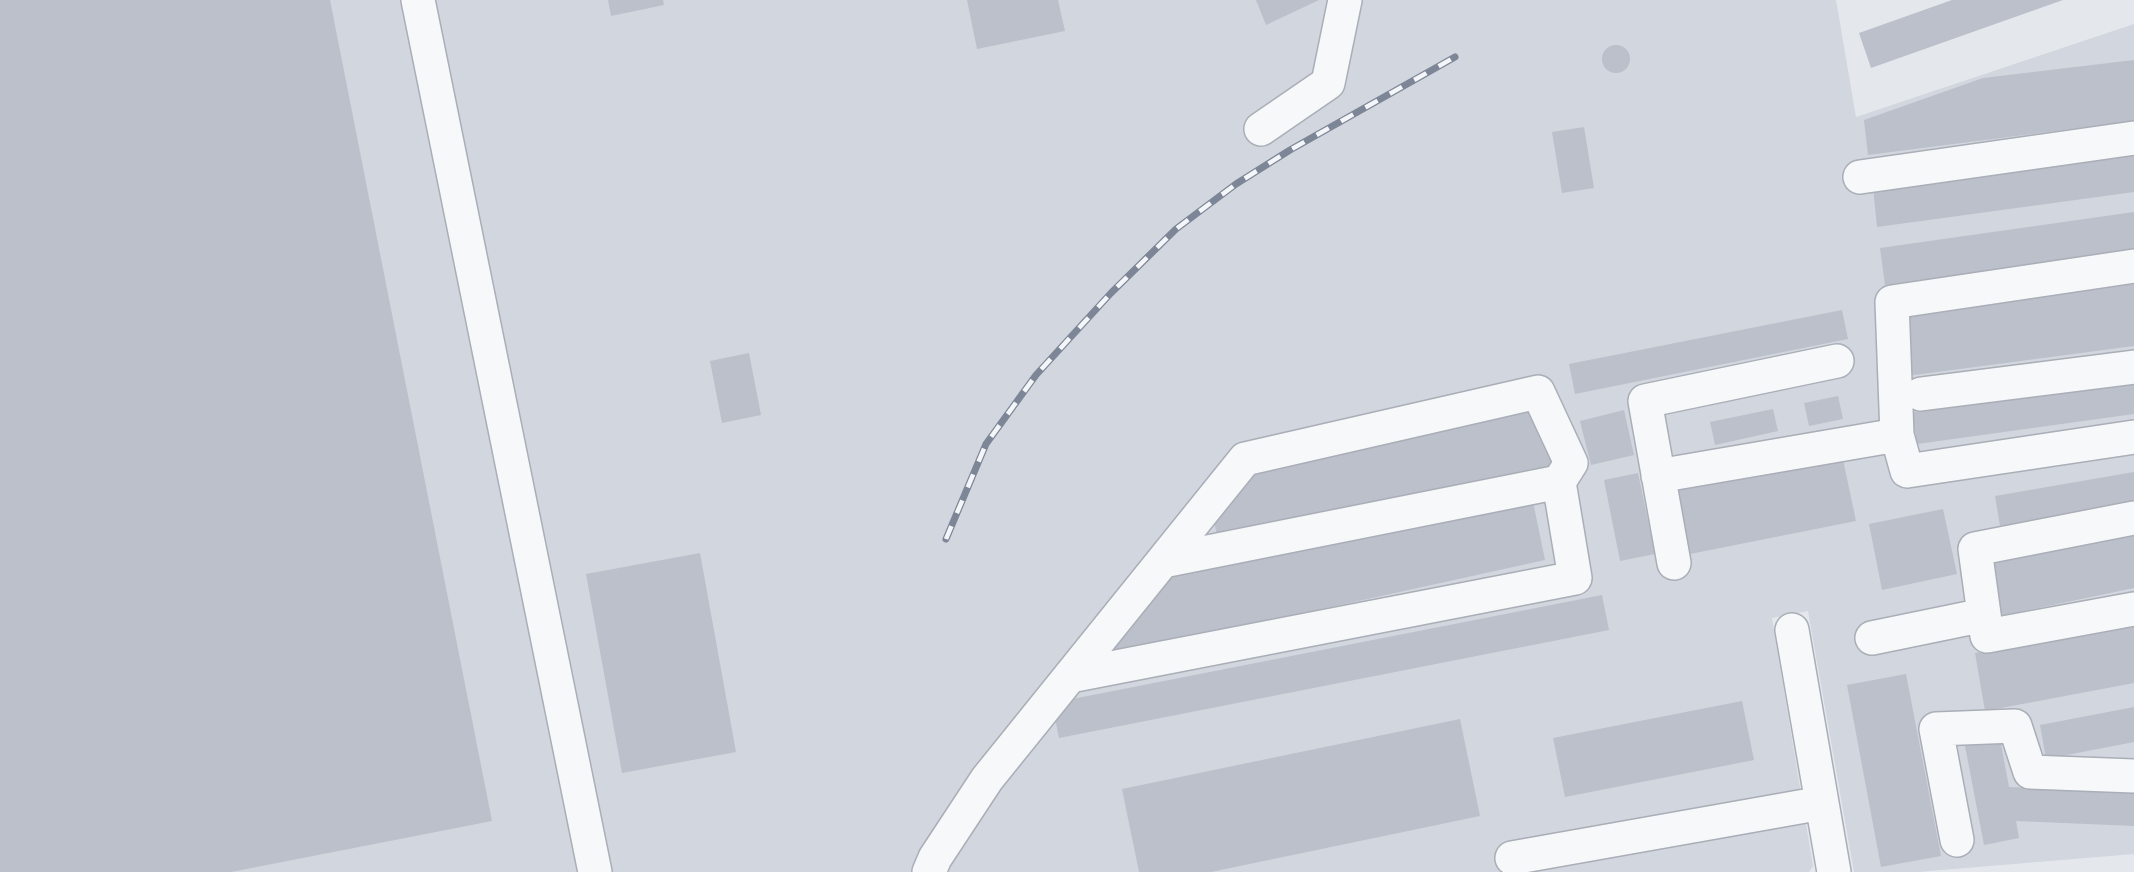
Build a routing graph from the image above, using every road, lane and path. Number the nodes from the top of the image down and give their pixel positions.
1 (418, 0) edge
2 (1345, 0) edge
3 (1262, 129) dead end
4 (2134, 138) edge
5 (1860, 177) dead end
6 (2134, 266) edge
7 (1837, 360) dead end
8 (2134, 367) edge
9 (1921, 394) dead end
10 (1897, 435) junction
11 (2134, 437) edge
12 (1658, 476) junction
13 (1559, 482) junction
14 (2134, 518) edge
15 (1163, 561) junction
16 (1674, 563) dead end
17 (2134, 609) edge
18 (1984, 615) junction
19 (1792, 630) dead end
20 (1872, 638) dead end
21 (1070, 676) junction
22 (2134, 776) edge
23 (1822, 803) junction
24 (1957, 840) dead end
25 (1512, 858) dead end
26 (591, 859) edge
27 (568, 872) edge
28 (929, 872) edge
29 (1834, 872) edge

1 - 26 lane
2 - 3 lane
4 - 5 lane
6 - 10 lane
7 - 12 lane
8 - 9 lane
10 - 11 lane
10 - 12 lane
12 - 16 lane
13 - 15 lane
13 - 15 lane
13 - 21 lane
14 - 18 lane
15 - 21 lane
17 - 18 lane
18 - 20 lane
19 - 23 lane
21 - 28 lane
22 - 24 lane
23 - 25 lane
23 - 29 lane
26 - 27 lane

